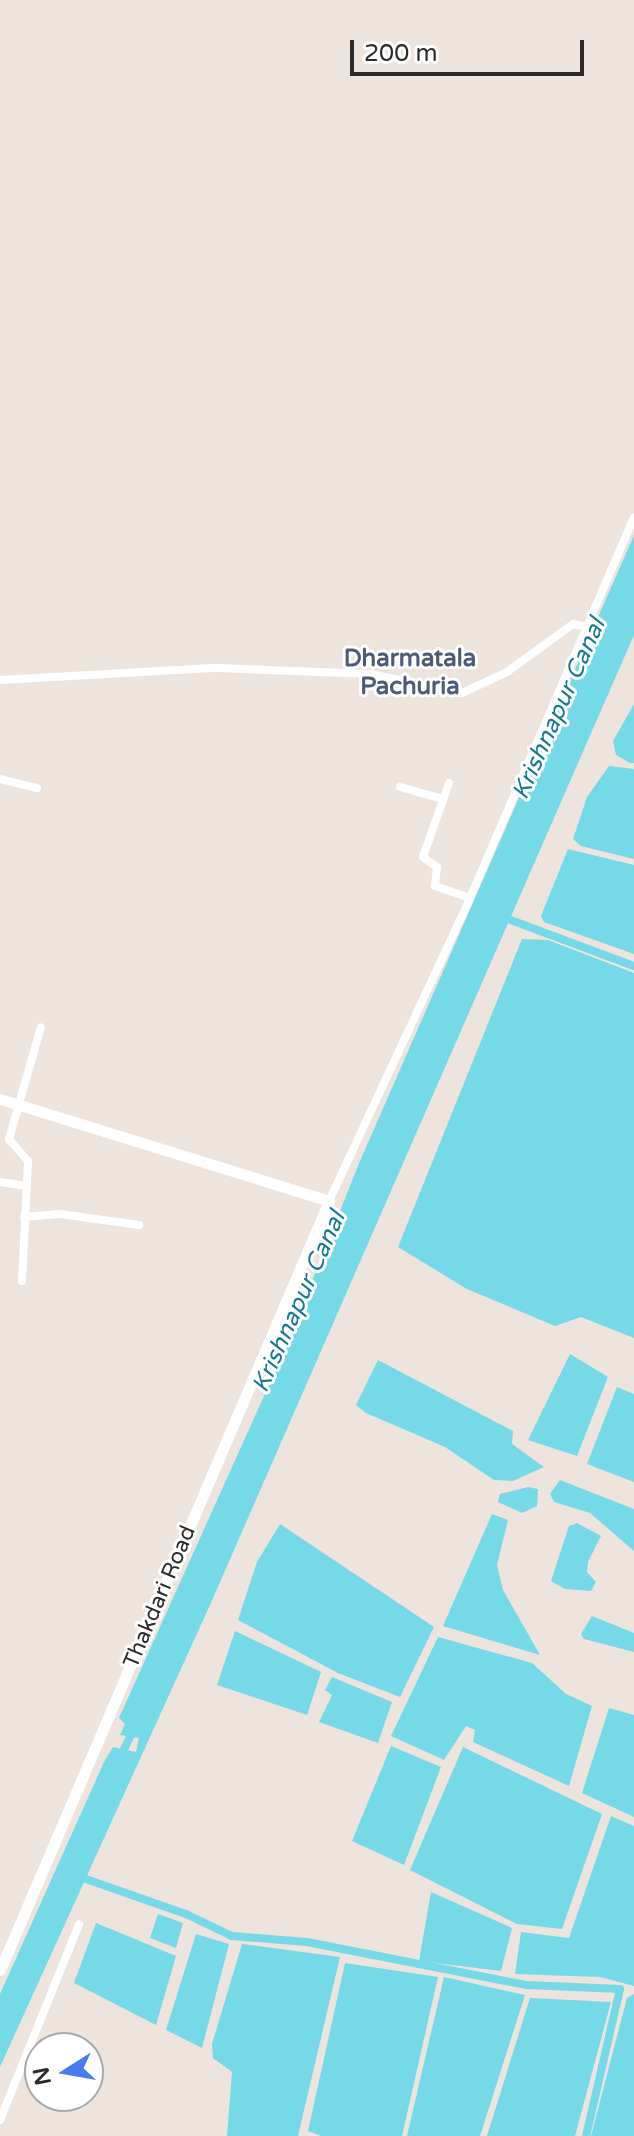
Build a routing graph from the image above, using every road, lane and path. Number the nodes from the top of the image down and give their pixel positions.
1 (634, 518) edge
2 (588, 627) junction
3 (0, 680) edge
4 (0, 779) edge
5 (449, 783) dead end
6 (400, 787) dead end
7 (37, 788) dead end
8 (443, 799) junction
9 (470, 898) junction
10 (41, 1027) dead end
11 (0, 1099) edge
12 (17, 1107) junction
13 (0, 1182) edge
14 (27, 1186) junction
15 (329, 1201) junction
16 (24, 1217) junction
17 (139, 1225) dead end
18 (22, 1281) dead end
19 (79, 1924) dead end
20 (0, 1970) edge
21 (0, 2120) edge

1 - 2 street
2 - 3 street
2 - 9 street
4 - 7 street
5 - 8 street
6 - 8 street
8 - 9 street
9 - 15 street
10 - 12 street
11 - 12 street
12 - 14 street
12 - 15 street
13 - 14 street
14 - 16 street
15 - 20 street, Thakdari Road
16 - 17 street
16 - 18 street
19 - 21 street

